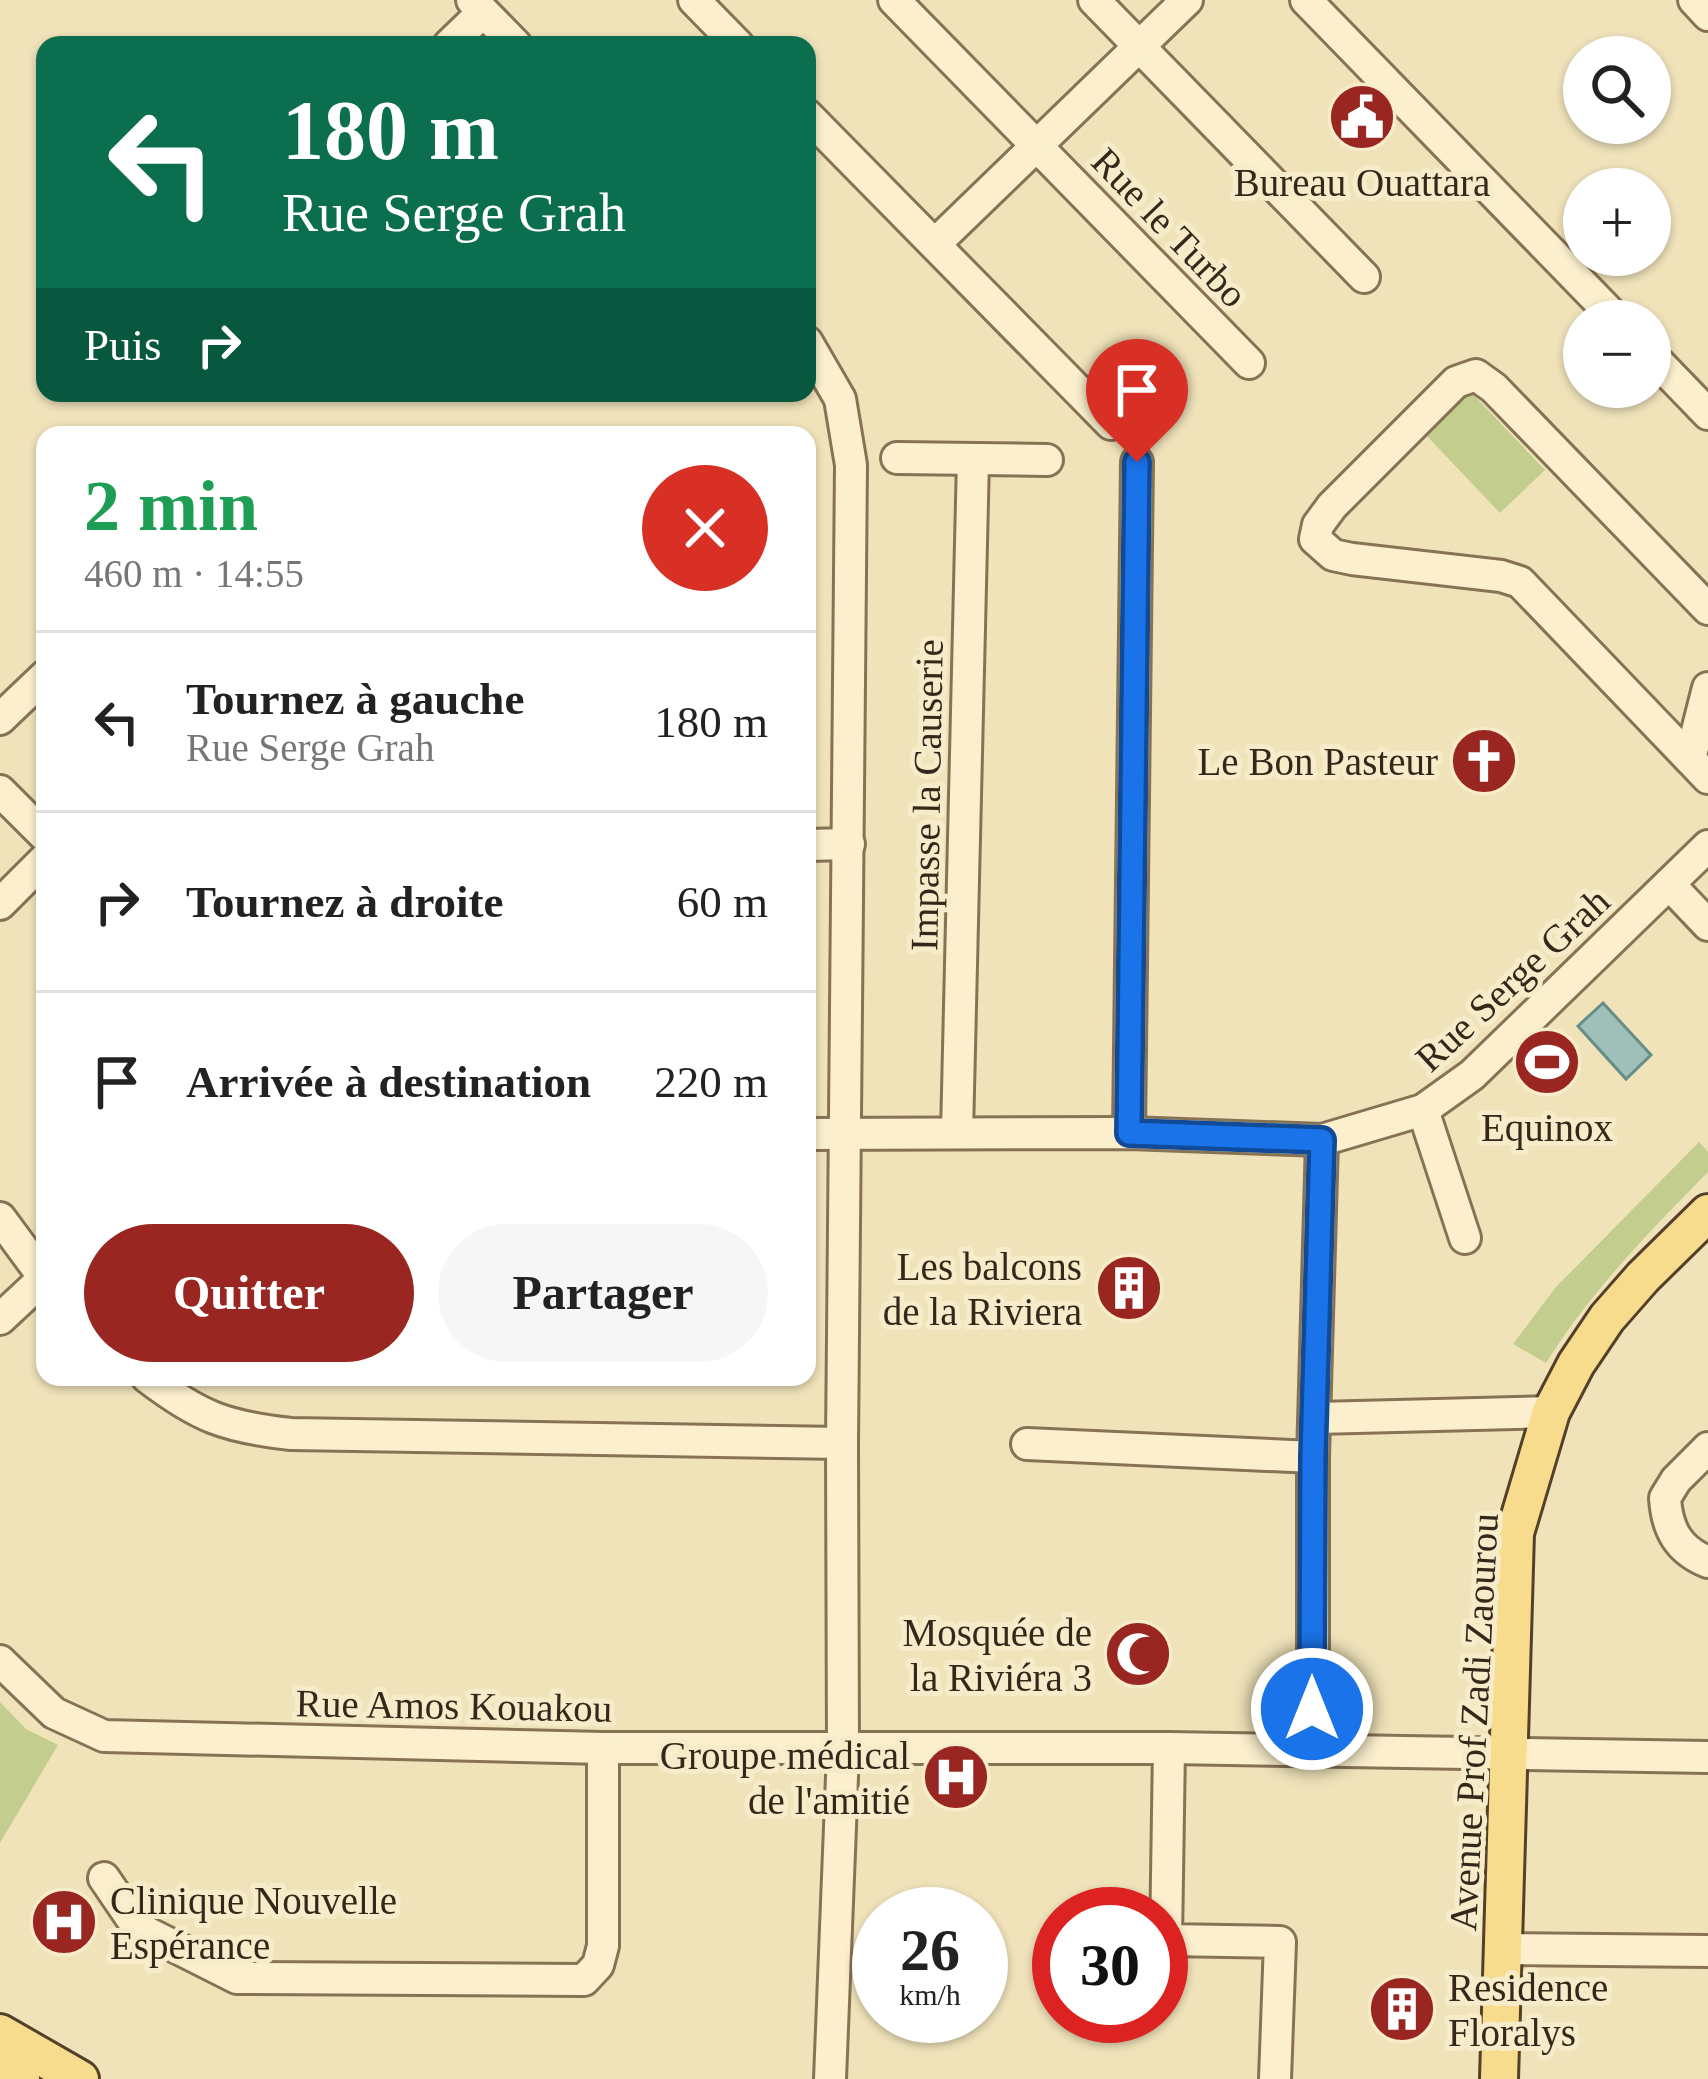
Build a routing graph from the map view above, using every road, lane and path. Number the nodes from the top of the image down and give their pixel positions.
1 (694, 0) edge
2 (894, 0) edge
3 (1094, 0) edge
4 (1187, 0) edge
5 (1306, 0) edge
6 (1694, 0) edge
7 (478, 6) edge
8 (1708, 15) edge
9 (456, 36) edge
10 (507, 36) edge
11 (729, 36) edge
12 (1139, 45) junction
13 (816, 124) edge
14 (1036, 146) junction
15 (935, 244) junction
16 (1364, 277) dead end
17 (1598, 300) edge
18 (816, 358) edge
19 (1249, 363) dead end
20 (1671, 376) edge
21 (1708, 414) edge
22 (1111, 424) dead end
23 (897, 458) dead end
24 (973, 459) junction
25 (1047, 460) dead end
26 (1137, 462) dead end
27 (1708, 609) edge
28 (36, 685) edge
29 (1708, 688) edge
30 (0, 719) edge
31 (1699, 769) edge
32 (0, 791) edge
33 (36, 827) edge
34 (848, 844) junction
35 (816, 845) edge
36 (1708, 846) edge
37 (36, 868) edge
38 (1670, 884) junction
39 (0, 904) edge
40 (1708, 925) edge
41 (1423, 1109) junction
42 (957, 1133) junction
43 (1129, 1133) junction
44 (816, 1134) edge
45 (844, 1135) junction
46 (1322, 1140) junction
47 (1708, 1213) edge
48 (0, 1218) edge
49 (1465, 1238) dead end
50 (36, 1267) edge
51 (36, 1285) edge
52 (0, 1319) edge
53 (159, 1386) edge
54 (1551, 1412) junction
55 (1317, 1418) junction
56 (842, 1443) junction
57 (1027, 1444) dead end
58 (1708, 1448) edge
59 (1313, 1457) junction
60 (1708, 1562) edge
61 (0, 1661) edge
62 (603, 1748) junction
63 (1169, 1748) junction
64 (843, 1751) junction
65 (1312, 1751) junction
66 (1508, 1751) junction
67 (1708, 1757) edge
68 (104, 1878) dead end
69 (1505, 1949) junction
70 (1708, 1951) edge
71 (0, 2033) edge
72 (0, 2066) edge
73 (21, 2079) edge
74 (80, 2079) edge
75 (830, 2079) edge
76 (1275, 2079) edge
77 (1498, 2079) edge

1 - 11 street
2 - 14 street, Rue le Turbo
3 - 12 street
4 - 12 street
5 - 17 street
6 - 8 street
7 - 9 street
7 - 10 street
12 - 14 street
12 - 16 street
13 - 15 street
14 - 15 street
14 - 19 street, Rue le Turbo
15 - 22 street
18 - 34 street
20 - 21 street
23 - 24 street
24 - 25 street
24 - 42 street, Impasse la Causerie
26 - 43 street
27 - 31 street
28 - 30 street
29 - 31 street
32 - 33 street
34 - 35 street
34 - 45 street
36 - 38 street, Rue Serge Grah
37 - 39 street
38 - 40 street
38 - 41 street, Rue Serge Grah
41 - 46 street, Rue Serge Grah
41 - 49 street
42 - 43 street, Rue Serge Grah
42 - 45 street, Rue Serge Grah
43 - 46 street, Rue Serge Grah
44 - 45 street, Rue Serge Grah
45 - 56 street
46 - 55 street
47 - 54 main road, Avenue Prof Zadi Zaourou
48 - 50 street
51 - 52 street
53 - 56 street
54 - 55 street
54 - 66 main road, Avenue Prof Zadi Zaourou
55 - 59 street
56 - 64 street
57 - 59 street
58 - 60 street
59 - 65 street
61 - 62 street, Rue Amos Kouakou
62 - 64 street, Rue Amos Kouakou
62 - 68 street
63 - 64 street, Rue Amos Kouakou
63 - 65 street, Rue Amos Kouakou
63 - 76 street
64 - 75 street
65 - 66 street, Rue Amos Kouakou
66 - 67 street, Rue Amos Kouakou
66 - 69 main road, Avenue Prof Zadi Zaourou
69 - 70 street
69 - 77 main road, Avenue Prof Zadi Zaourou
71 - 74 main road
72 - 73 main road

